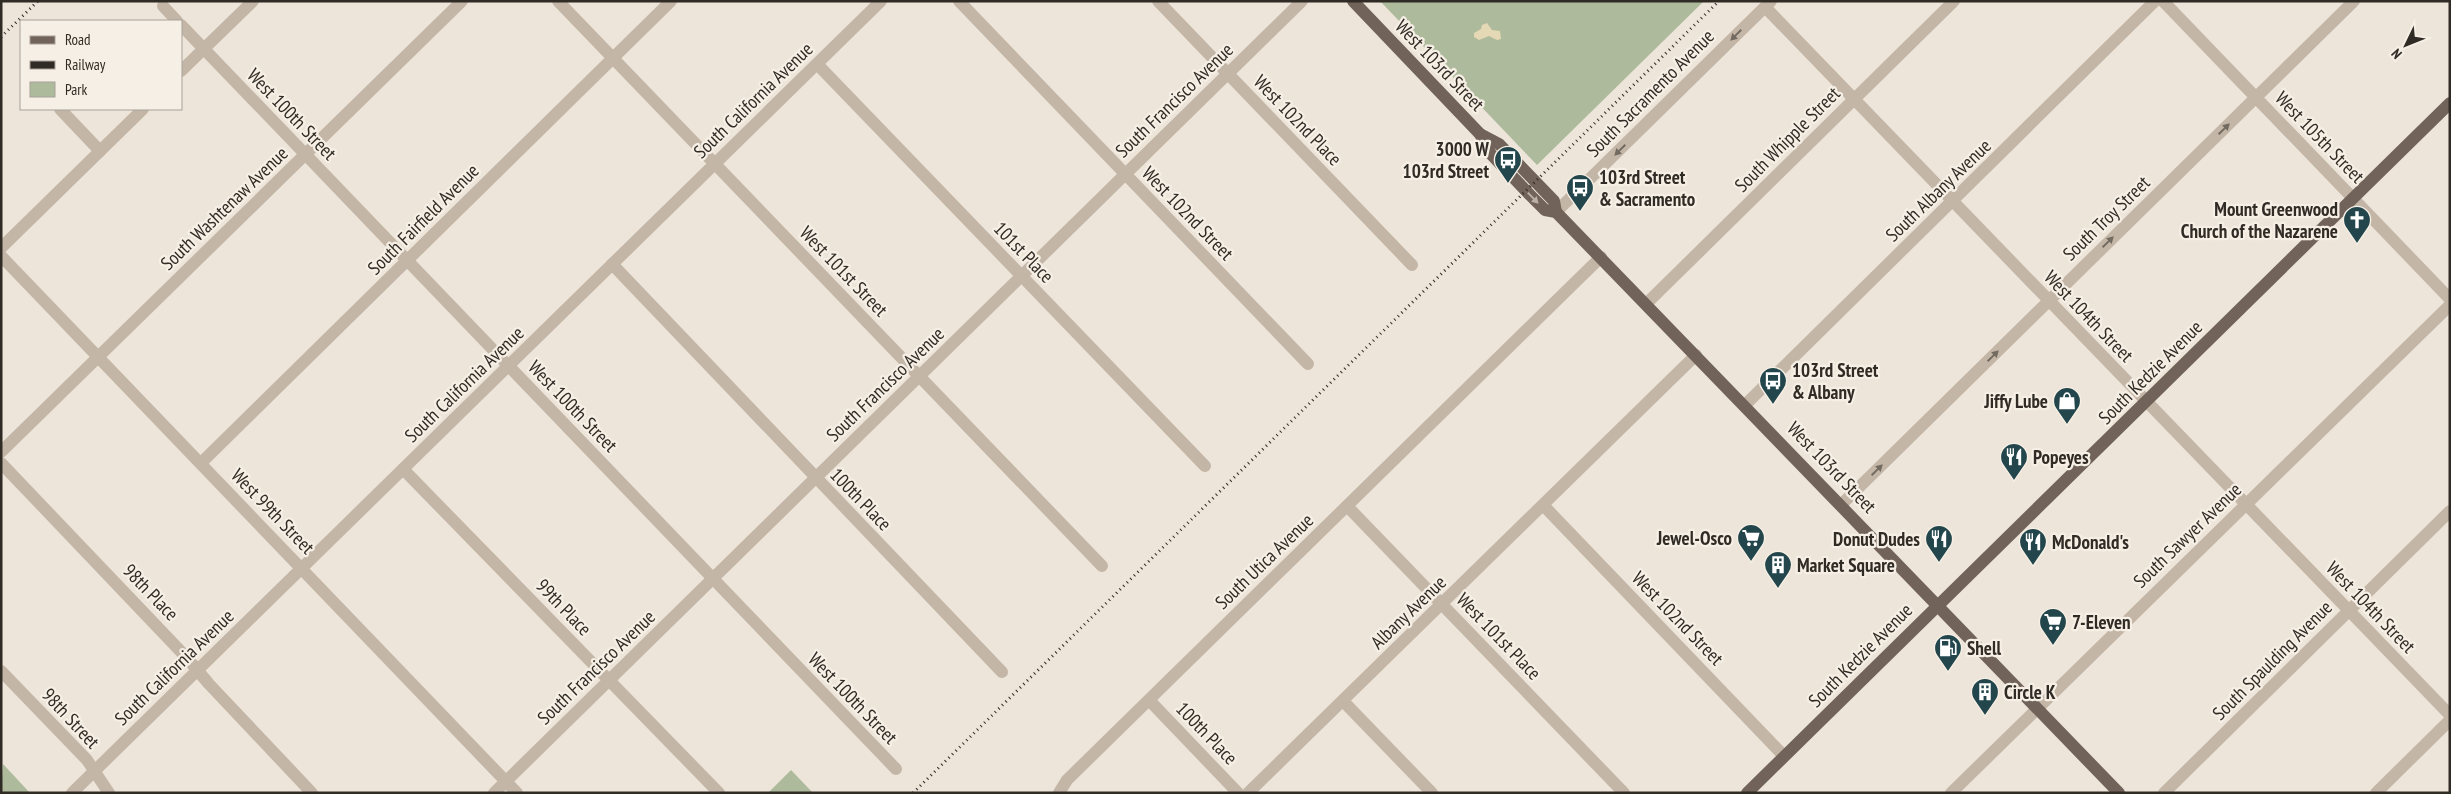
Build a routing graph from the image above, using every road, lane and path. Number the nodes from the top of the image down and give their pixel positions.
1 (253, 1) edge
2 (462, 1) edge
3 (558, 1) edge
4 (671, 1) edge
5 (881, 1) edge
6 (958, 1) edge
7 (1158, 1) edge
8 (1302, 1) edge
9 (1353, 1) edge
10 (1954, 1) edge
11 (2155, 1) edge
12 (2163, 1) edge
13 (2354, 1) edge
14 (1768, 4) edge
15 (162, 6) dead end
16 (176, 20) edge
17 (182, 26) edge
18 (204, 49) junction
19 (613, 58) junction
20 (816, 64) junction
21 (182, 70) edge
22 (1228, 74) junction
23 (2256, 98) junction
24 (1854, 99) junction
25 (2450, 103) edge
26 (61, 110) edge
27 (142, 110) edge
28 (100, 151) junction
29 (305, 155) junction
30 (715, 164) junction
31 (1125, 174) junction
32 (2353, 199) junction
33 (1953, 202) junction
34 (1556, 212) junction
35 (1, 248) edge
36 (1, 256) edge
37 (1601, 257) junction
38 (408, 260) junction
39 (612, 264) junction
40 (1412, 264) dead end
41 (1022, 276) junction
42 (2450, 300) edge
43 (2048, 302) junction
44 (1646, 304) junction
45 (2450, 305) edge
46 (1696, 355) junction
47 (98, 357) junction
48 (1308, 364) dead end
49 (509, 366) junction
50 (919, 376) junction
51 (2145, 402) junction
52 (1745, 405) junction
53 (1, 452) edge
54 (201, 463) junction
55 (1, 464) edge
56 (1205, 466) dead end
57 (403, 469) junction
58 (815, 478) junction
59 (1842, 504) junction
60 (2245, 505) junction
61 (1347, 506) junction
62 (1544, 506) junction
63 (2450, 511) edge
64 (1102, 566) dead end
65 (302, 569) junction
66 (713, 578) junction
67 (1442, 604) junction
68 (1939, 604) junction
69 (2349, 611) junction
70 (198, 670) junction
71 (1, 672) edge
72 (1002, 672) dead end
73 (609, 680) junction
74 (1149, 700) junction
75 (1343, 701) junction
76 (2038, 708) junction
77 (2450, 715) edge
78 (2450, 720) edge
79 (1784, 756) junction
80 (896, 769) dead end
81 (94, 772) junction
82 (506, 781) junction
83 (72, 793) edge
84 (109, 793) edge
85 (312, 793) edge
86 (494, 793) edge
87 (518, 793) edge
88 (719, 793) edge
89 (1059, 793) edge
90 (1238, 793) edge
91 (1248, 793) edge
92 (1432, 793) edge
93 (1624, 793) edge
94 (1747, 793) edge
95 (1951, 793) edge
96 (2119, 793) edge
97 (2164, 793) edge
98 (2376, 793) edge

1 - 18 street
2 - 29 street, South Washtenaw Avenue
3 - 19 street, West 101st Street
4 - 19 street, South Fairfield Avenue
5 - 20 street, South California Avenue
6 - 31 street, West 102nd Street
7 - 22 street, West 102nd Place
8 - 22 street, South Francisco Avenue
9 - 34 main road, West 103rd Street
10 - 24 street, South Whipple Street
11 - 33 street, South Albany Avenue
12 - 23 street, West 105th Street
13 - 23 street, South Troy Street
14 - 24 street, West 104th Street
14 -> 34 street, South Sacramento Avenue
15 - 16 street
17 - 18 street, West 100th Street
18 - 21 street
18 - 29 street, West 100th Street
19 - 30 street, West 101st Street
19 - 38 street, South Fairfield Avenue
20 - 30 street, South California Avenue
20 - 41 street, 101st Place
22 - 31 street, South Francisco Avenue
22 - 40 street, West 102nd Place
23 - 32 street, West 105th Street
43 -> 23 street, South Troy Street
24 - 33 street, West 104th Street
24 - 44 street, South Whipple Street
25 - 32 main road, South Kedzie Avenue
26 - 28 street
27 - 28 street
28 - 35 street
29 - 38 street, West 100th Street
29 - 47 street, South Washtenaw Avenue
30 - 39 street, South California Avenue
30 - 50 street, West 101st Street
31 - 41 street, South Francisco Avenue
31 - 48 street, West 102nd Street
32 - 42 street, West 105th Street
32 - 51 main road, South Kedzie Avenue
33 - 43 street, West 104th Street
33 - 52 street, South Albany Avenue
34 - 37 main road, West 103rd Street
36 - 47 street, West 99th Street
37 - 44 main road, West 103rd Street
37 - 61 street, South Utica Avenue
38 - 49 street, West 100th Street
38 - 54 street, South Fairfield Avenue
39 - 49 street, South California Avenue
39 - 58 street, 100th Place
41 - 50 street, South Francisco Avenue
41 - 56 street, 101st Place
43 - 51 street, West 104th Street
59 -> 43 street, South Troy Street
44 - 46 main road, West 103rd Street
45 - 60 street, South Sawyer Avenue
46 - 52 main road, West 103rd Street
46 - 62 street, Albany Avenue
47 - 53 street, South Washtenaw Avenue
47 - 54 street, West 99th Street
49 - 57 street, South California Avenue
49 - 66 street, West 100th Street
50 - 58 street, South Francisco Avenue
50 - 64 street, West 101st Street
51 - 60 street, West 104th Street
51 - 68 main road, South Kedzie Avenue
52 - 59 main road, West 103rd Street
54 - 65 street, West 99th Street
55 - 70 street, 98th Place
57 - 65 street, South California Avenue
57 - 73 street, 99th Place
58 - 66 street, South Francisco Avenue
58 - 72 street, 100th Place
59 - 68 main road, West 103rd Street
60 - 69 street, West 104th Street
60 - 76 street, South Sawyer Avenue
61 - 67 street, West 101st Place
61 - 74 street, South Utica Avenue
62 - 67 street, Albany Avenue
62 - 79 street, West 102nd Street
63 - 69 street, South Spaulding Avenue
65 - 70 street, South California Avenue
65 - 82 street, West 99th Street
66 - 73 street, South Francisco Avenue
66 - 80 street, West 100th Street
67 - 75 street, Albany Avenue
67 - 93 street, West 101st Place
68 - 76 main road, West 103rd Street
68 - 79 main road, South Kedzie Avenue
69 - 77 street, West 104th Street
69 - 97 street, South Spaulding Avenue
70 - 81 street, South California Avenue
70 - 85 street, 98th Place
71 - 81 street, 98th Street
73 - 82 street, South Francisco Avenue
73 - 88 street, 99th Place
74 - 89 street, South Utica Avenue
74 - 90 street, 100th Place
75 - 91 street, Albany Avenue
75 - 92 street
76 - 95 street, South Sawyer Avenue
76 - 96 main road, West 103rd Street
78 - 98 street
79 - 94 main road, South Kedzie Avenue
81 - 83 street, South California Avenue
81 - 84 street, 98th Street
82 - 86 street, South Francisco Avenue
82 - 87 street, West 99th Street

